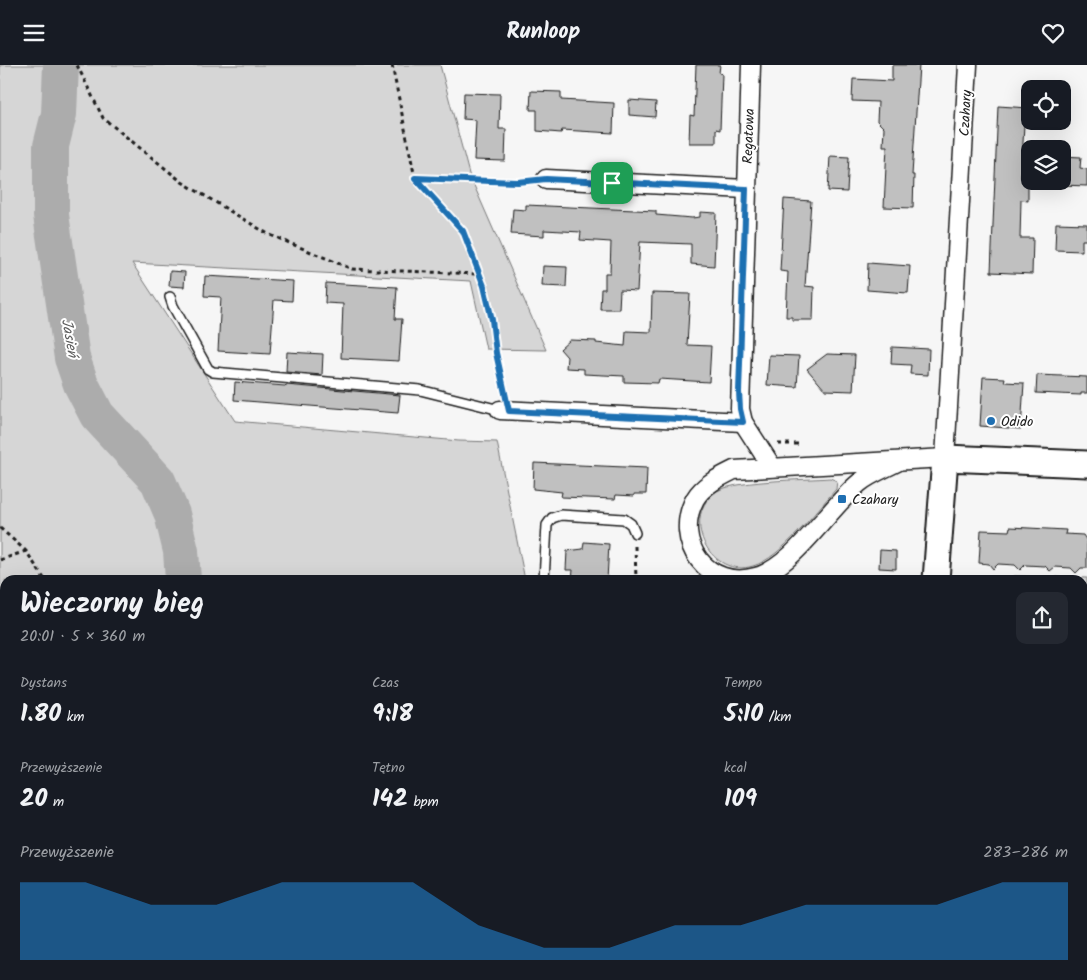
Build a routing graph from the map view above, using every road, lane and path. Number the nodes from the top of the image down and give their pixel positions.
1 (77, 65) edge
2 (392, 65) edge
3 (751, 65) edge
4 (968, 65) edge
5 (415, 178) junction
6 (546, 179) joint
7 (746, 189) junction
8 (478, 274) junction
9 (170, 297) dead end
10 (504, 411) junction
11 (743, 422) junction
12 (944, 458) junction
13 (898, 461) junction
14 (1087, 464) edge
15 (772, 467) junction
16 (0, 528) edge
17 (635, 533) joint
18 (26, 551) junction
19 (0, 560) edge
20 (43, 575) edge
21 (544, 575) edge
22 (636, 575) edge
23 (721, 575) edge
24 (761, 575) edge
25 (936, 575) edge

1 - 8 path
2 - 5 path
3 - 7 street, Regatowa
4 - 12 street, Czahary
5 - 6 path
5 - 8 path
6 - 7 street
7 - 11 street, Regatowa
8 - 10 path
9 - 10 lane
10 - 11 street
11 - 15 street, Regatowa
12 - 13 street
12 - 14 street
12 - 25 street, Czahary
13 - 15 street
13 - 24 street
15 - 23 street
16 - 18 path
17 - 21 lane
17 - 22 path
18 - 19 path
18 - 20 path

